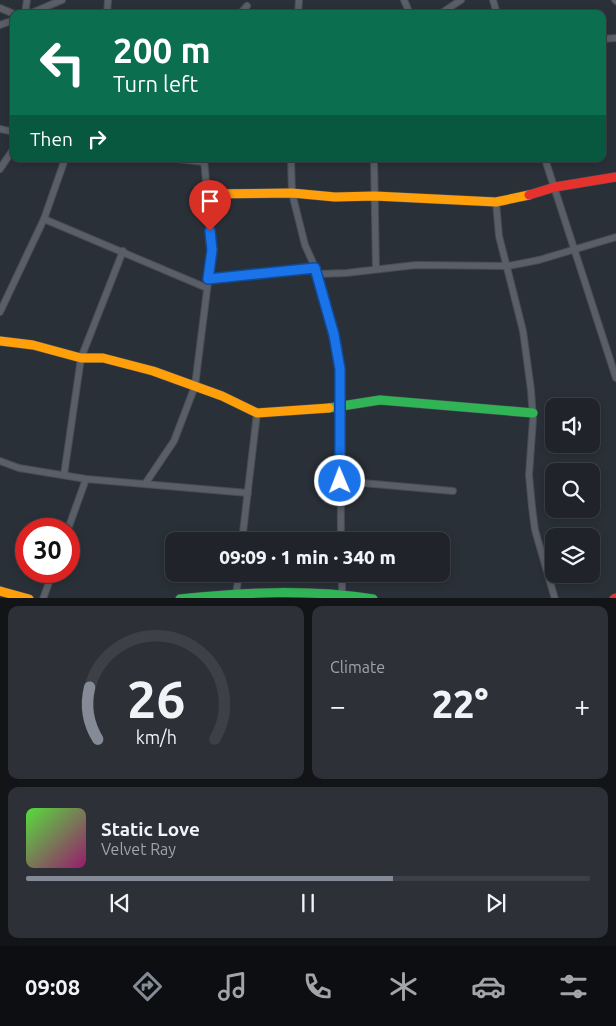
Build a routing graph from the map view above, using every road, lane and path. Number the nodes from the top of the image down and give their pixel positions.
1 (62, 0) edge
2 (461, 0) edge
3 (247, 6) dead end
4 (37, 10) edge
5 (244, 10) edge
6 (446, 10) edge
7 (10, 154) edge
8 (64, 162) edge
9 (204, 162) edge
10 (291, 162) edge
11 (374, 162) edge
12 (546, 162) edge
13 (0, 169) edge
14 (616, 177) edge
15 (555, 187) junction
16 (292, 193) junction
17 (207, 194) junction
18 (375, 196) junction
19 (496, 202) junction
20 (44, 218) junction
21 (616, 238) edge
22 (574, 250) junction
23 (123, 251) junction
24 (508, 266) junction
25 (376, 269) junction
26 (317, 271) junction
27 (208, 279) junction
28 (207, 288) junction
29 (0, 312) edge
30 (0, 341) edge
31 (81, 358) junction
32 (616, 375) edge
33 (195, 386) junction
34 (340, 407) junction
35 (257, 413) junction
36 (533, 413) junction
37 (0, 462) edge
38 (64, 476) junction
39 (86, 479) junction
40 (340, 481) junction
41 (146, 484) junction
42 (453, 491) dead end
43 (248, 493) junction
44 (72, 518) edge
45 (243, 532) edge
46 (341, 532) edge
47 (239, 582) edge
48 (342, 582) edge
49 (49, 583) edge
50 (0, 591) edge
51 (342, 594) junction
52 (241, 595) edge
53 (29, 598) edge
54 (43, 598) edge
55 (180, 598) edge
56 (373, 598) edge
57 (555, 598) edge

1 - 4 street
2 - 6 street
3 - 5 street
7 - 13 street
8 - 20 street
9 - 17 street
10 - 16 street
11 - 18 street
12 - 15 street
14 - 15 main road
15 - 19 main road
15 - 22 street
16 - 17 main road
16 - 18 main road
16 - 26 street
17 - 27 street
18 - 19 main road
18 - 25 street
19 - 24 street
20 - 23 street
20 - 29 street
21 - 22 street
22 - 24 street
22 - 32 street
23 - 28 street
23 - 31 street
24 - 25 street
24 - 36 street
25 - 26 street
26 - 27 street
26 - 34 street
27 - 28 street
28 - 33 street
30 - 31 main road
31 - 33 main road
31 - 38 street
33 - 35 main road
33 - 41 street
34 - 35 main road
34 - 36 main road
34 - 40 street
35 - 43 street
36 - 57 street
37 - 38 street
38 - 39 street
39 - 41 street
39 - 44 street
40 - 42 street
40 - 46 street
41 - 43 street
43 - 45 street
47 - 52 street
48 - 51 street
49 - 54 street
50 - 53 main road
51 - 52 main road
51 - 56 main road
52 - 55 main road

